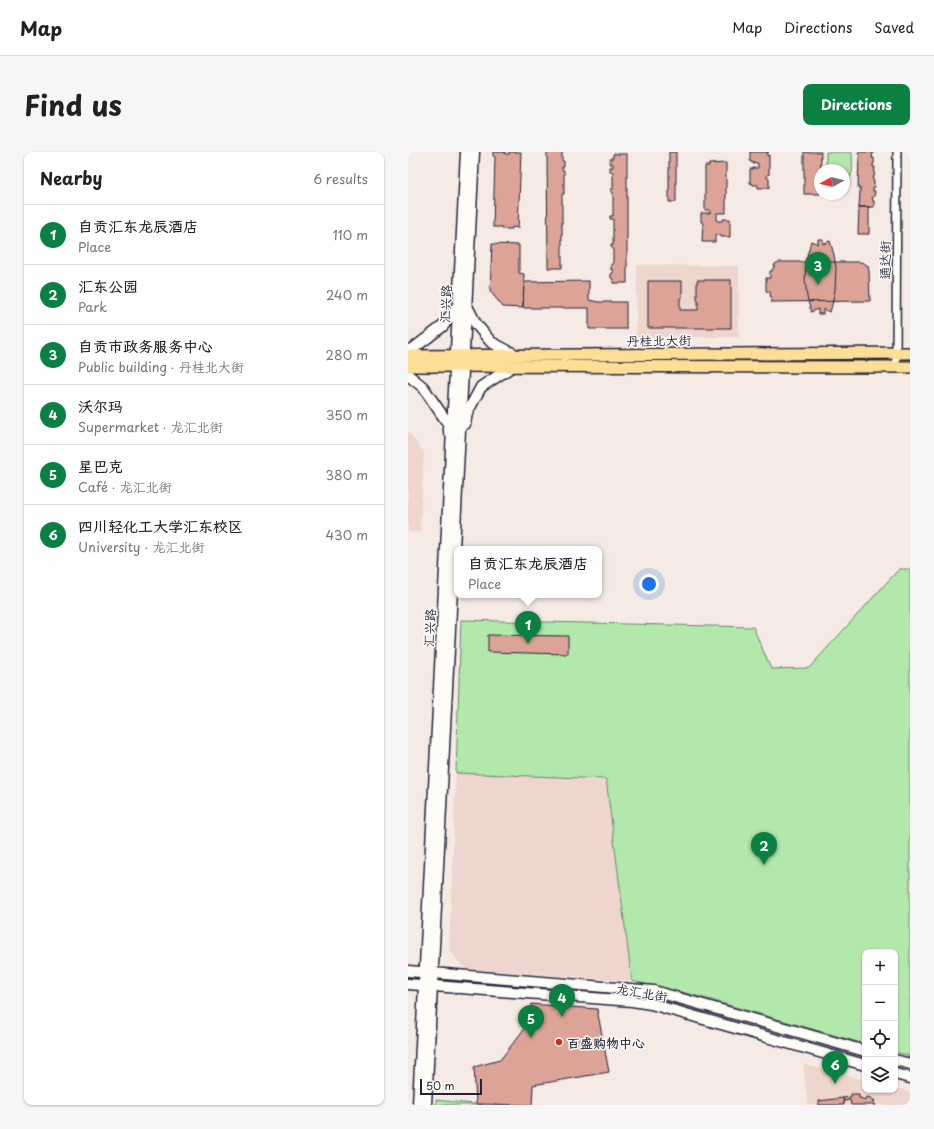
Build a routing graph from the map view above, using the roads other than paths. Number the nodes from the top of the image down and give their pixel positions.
1 (466, 152) edge
2 (474, 152) edge
3 (896, 152) edge
4 (462, 304) junction
5 (408, 350) edge
6 (896, 352) junction
7 (910, 352) edge
8 (516, 355) junction
9 (408, 356) edge
10 (460, 361) junction
11 (408, 366) edge
12 (513, 366) junction
13 (896, 367) junction
14 (910, 367) edge
15 (408, 375) edge
16 (455, 447) junction
17 (408, 971) edge
18 (429, 973) junction
19 (408, 984) edge
20 (428, 986) junction
21 (862, 1050) edge
22 (898, 1061) edge
23 (862, 1064) edge
24 (910, 1064) edge
25 (898, 1075) edge
26 (910, 1078) edge
27 (418, 1105) edge
28 (426, 1105) edge

1 - 4 main road, 汇兴路
2 - 4 main road
3 - 6 street, 通达街
4 - 5 main road
4 - 8 main road
4 - 10 main road
6 - 7 main road, 丹桂北大街
6 - 8 main road, 丹桂北大街
6 - 13 street, 通达街
8 - 10 main road, 丹桂北大街
9 - 10 main road, 丹桂北大街
10 - 11 main road, 丹桂北大街
10 - 12 main road, 丹桂北大街
10 - 16 main road
12 - 13 main road, 丹桂北大街
12 - 16 main road
13 - 14 main road, 丹桂北大街
15 - 16 main road
16 - 18 main road
17 - 18 main road, 龙汇北街
18 - 20 main road
18 - 21 main road, 龙汇北街
19 - 20 main road, 龙汇北街
20 - 23 main road, 龙汇北街
20 - 27 main road
20 - 28 main road
22 - 24 main road
25 - 26 main road

